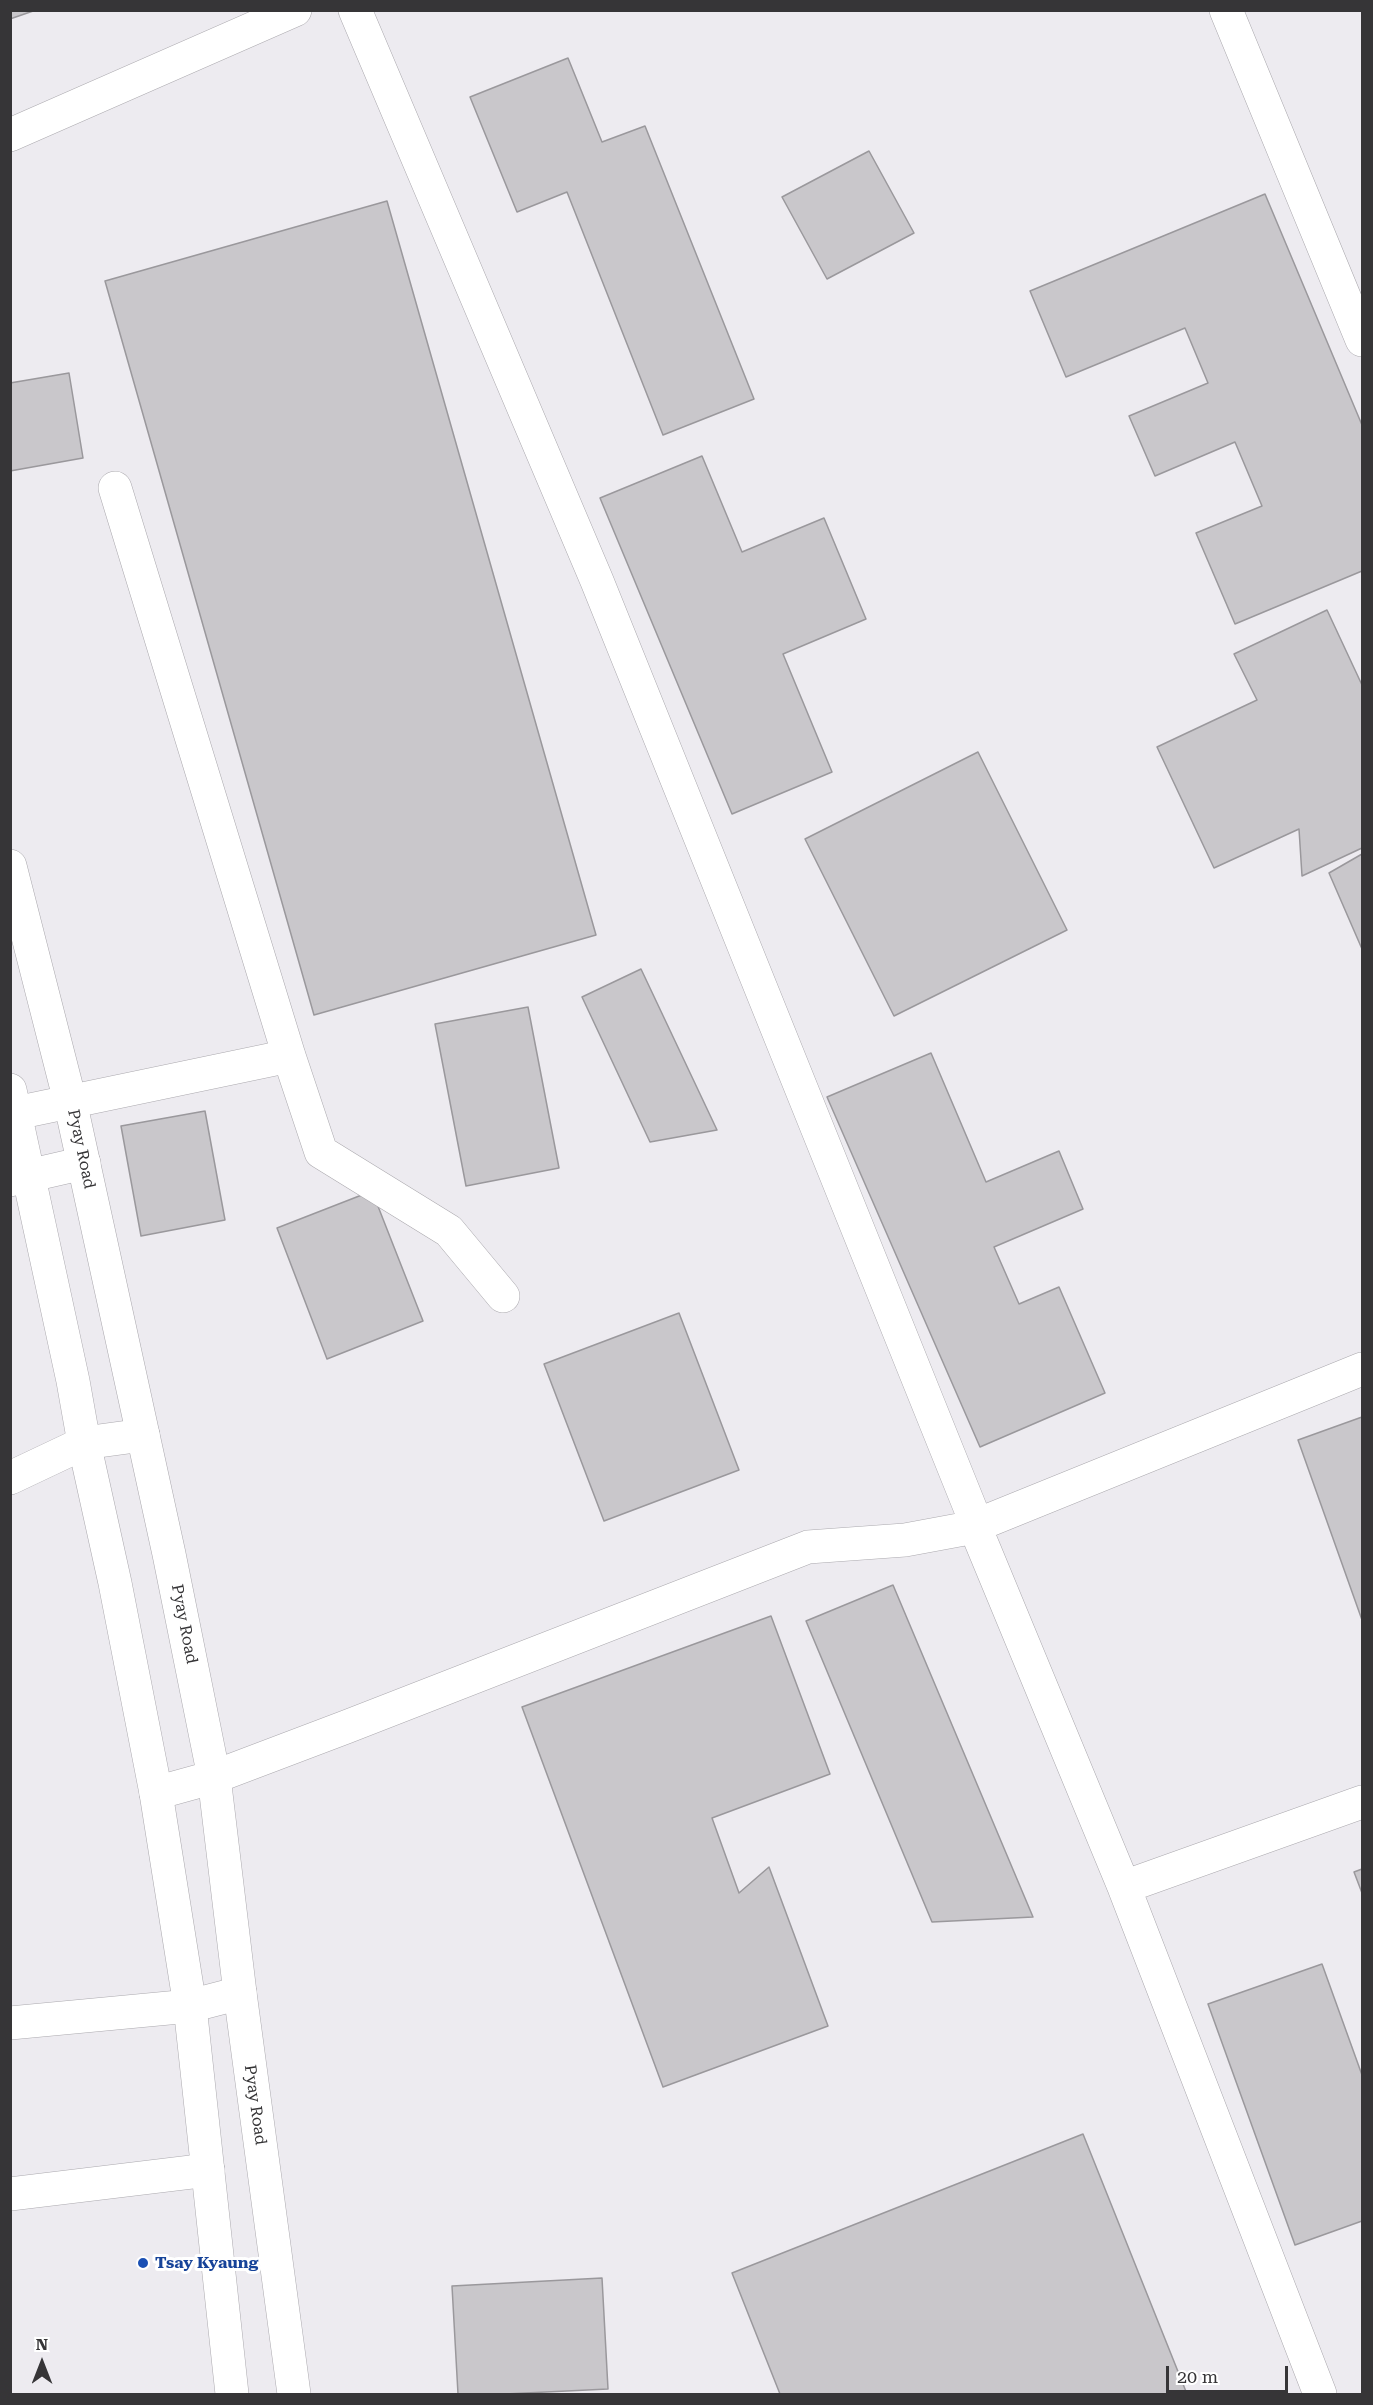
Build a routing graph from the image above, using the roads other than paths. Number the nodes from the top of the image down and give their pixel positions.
1 (355, 10) edge
2 (1226, 10) edge
3 (294, 11) edge
4 (10, 135) edge
5 (1362, 340) edge
6 (115, 488) dead end
7 (10, 866) edge
8 (289, 1056) junction
9 (70, 1101) junction
10 (13, 1102) edge
11 (84, 1163) junction
12 (20, 1178) edge
13 (503, 1296) dead end
14 (1362, 1369) edge
15 (143, 1435) junction
16 (84, 1443) junction
17 (10, 1478) edge
18 (976, 1526) junction
19 (214, 1776) junction
20 (156, 1793) junction
21 (1362, 1802) edge
22 (1124, 1887) junction
23 (240, 1993) junction
24 (190, 2006) junction
25 (10, 2023) edge
26 (208, 2169) junction
27 (10, 2194) edge
28 (232, 2394) edge
29 (294, 2394) edge
30 (1320, 2394) edge

1 - 18 main road
2 - 5 main road
3 - 4 main road
6 - 8 main road
7 - 9 main road, Pyay Road
8 - 9 main road
8 - 13 main road
9 - 10 main road
9 - 11 main road, Pyay Road
10 - 12 main road
11 - 12 main road
11 - 15 main road, Pyay Road
12 - 16 main road
14 - 18 main road
15 - 16 main road
15 - 19 main road, Pyay Road
16 - 17 main road
16 - 20 main road
18 - 19 main road
18 - 22 main road
19 - 20 main road
19 - 23 main road, Pyay Road
20 - 24 main road
21 - 22 main road
22 - 30 main road
23 - 24 main road
23 - 29 main road, Pyay Road
24 - 25 main road
24 - 26 main road
26 - 27 main road
26 - 28 main road

